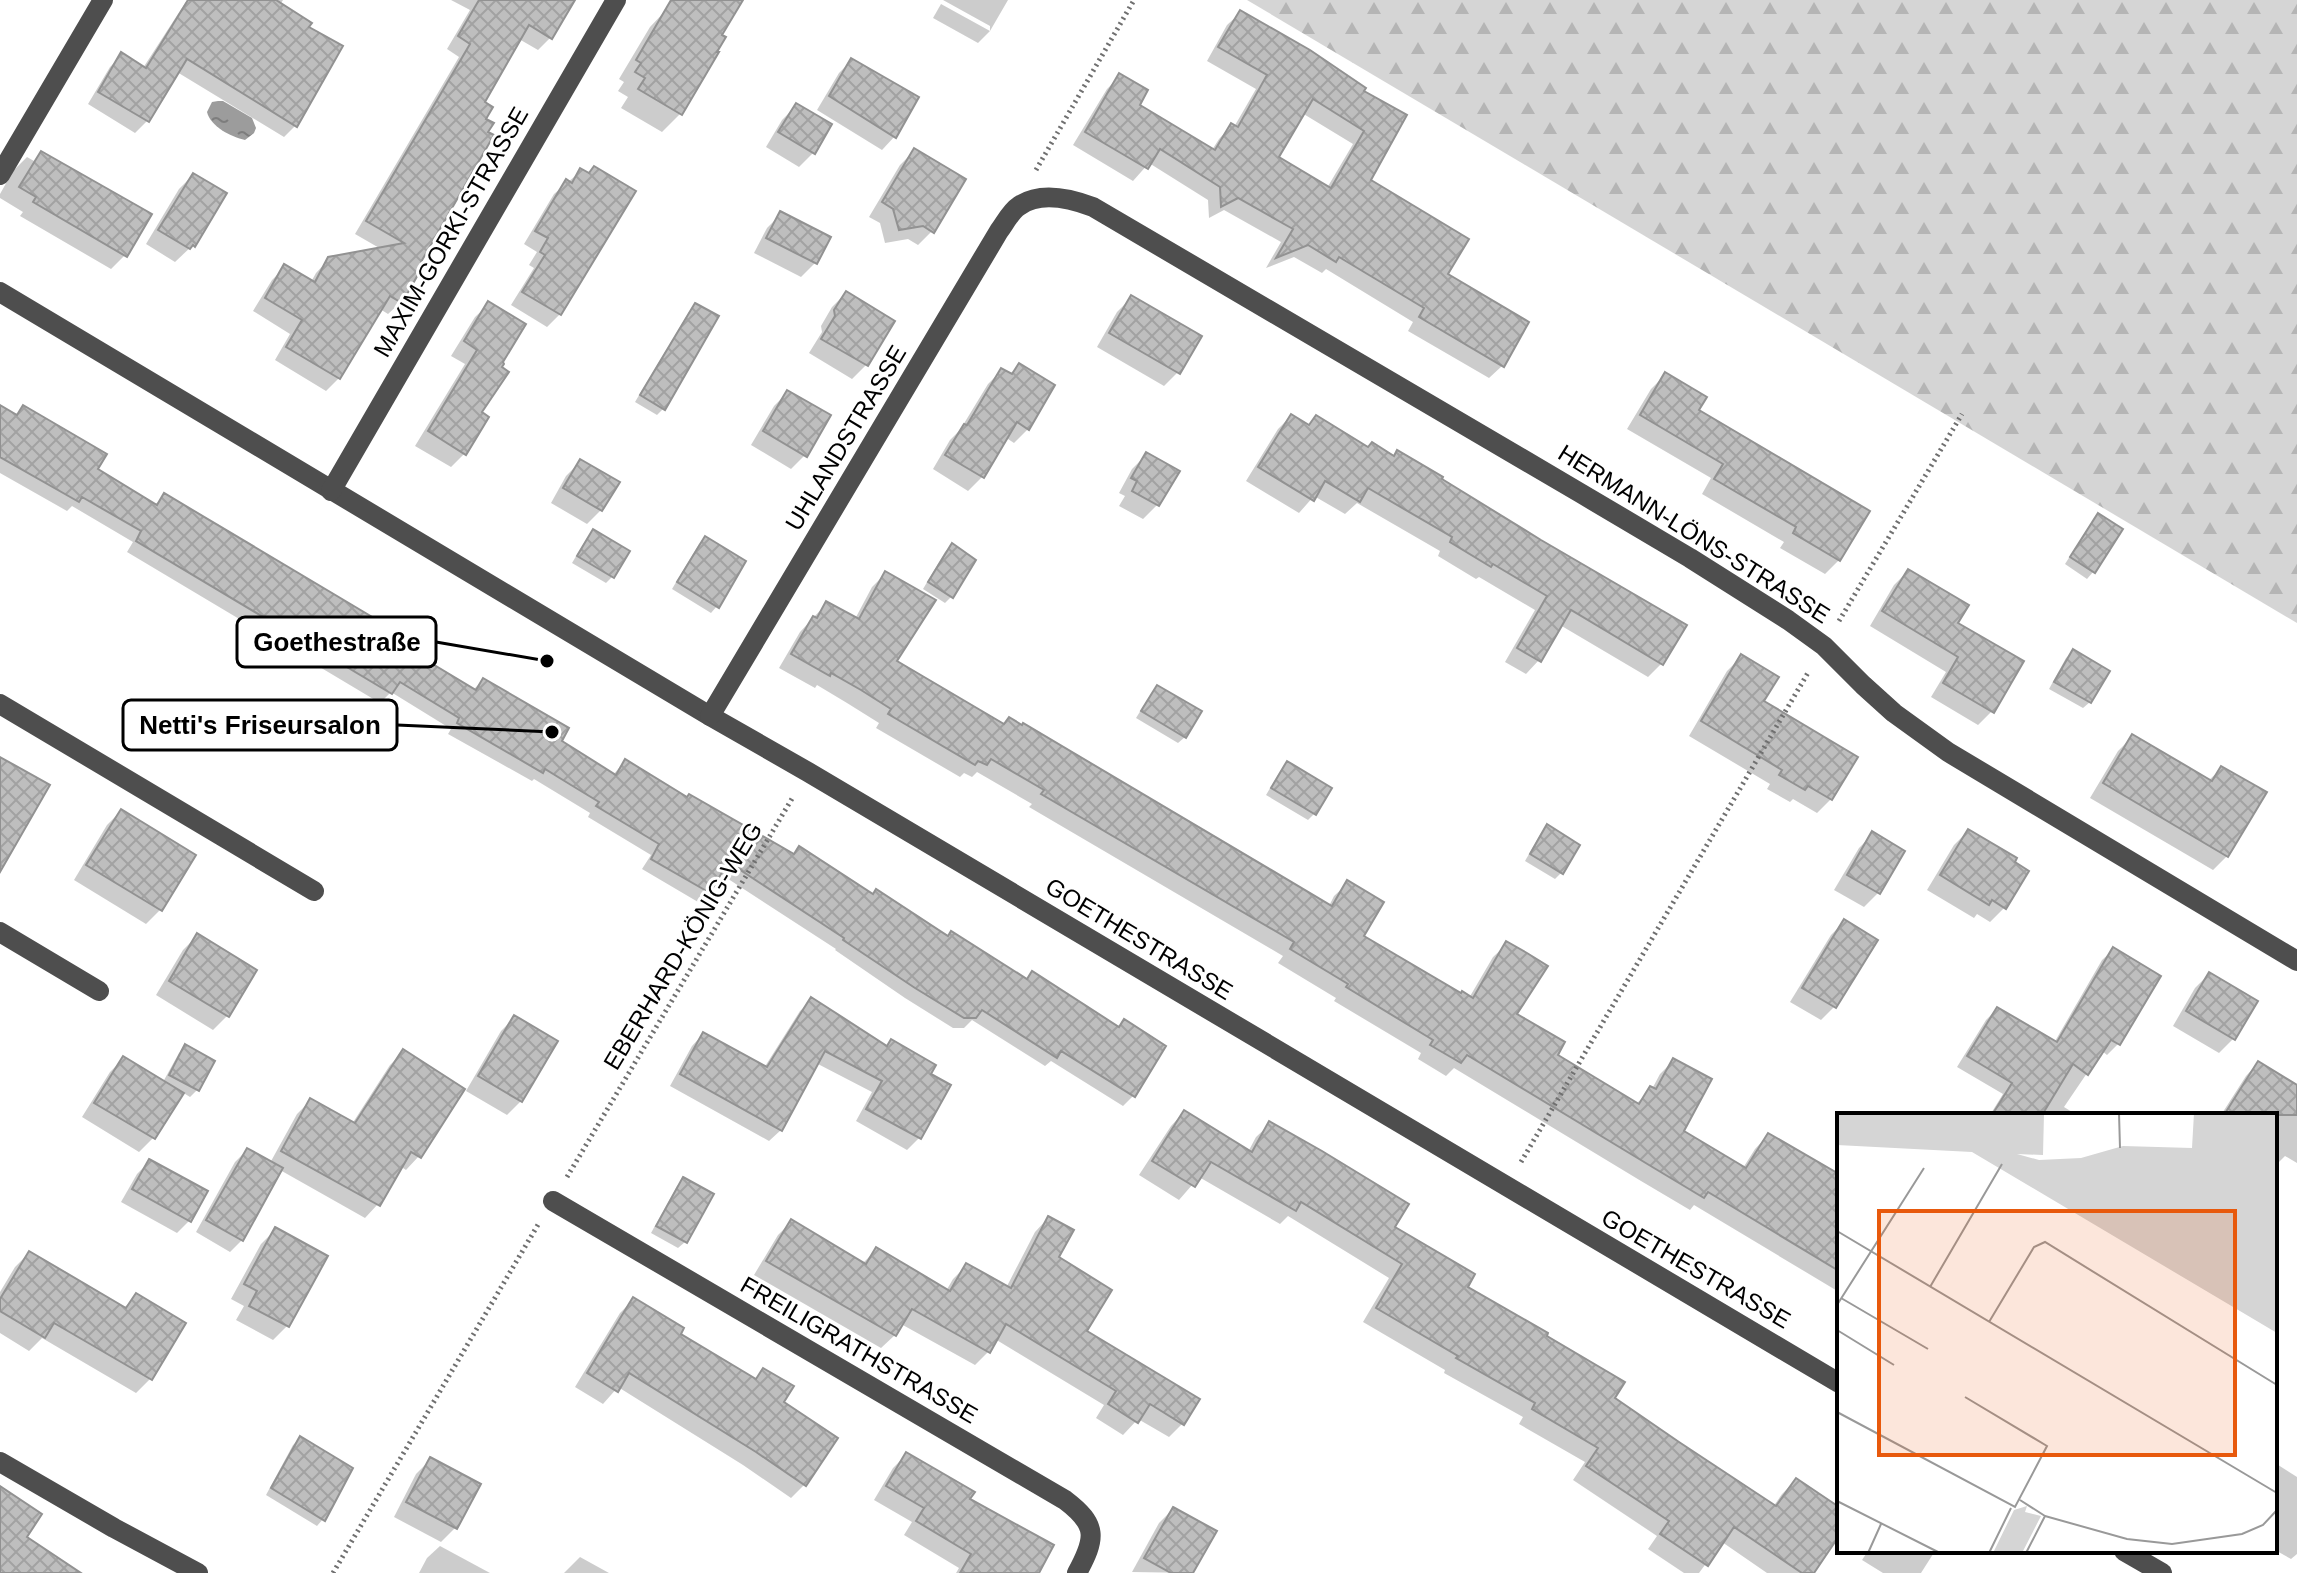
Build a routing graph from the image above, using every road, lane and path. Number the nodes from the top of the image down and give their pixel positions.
1 (103, 0) edge
2 (616, 0) edge
3 (1134, 0) edge
4 (0, 175) edge
5 (1039, 199) junction
6 (0, 292) edge
7 (1962, 414) dead end
8 (331, 491) junction
9 (1824, 646) junction
10 (0, 704) edge
11 (710, 716) junction
12 (808, 772) junction
13 (314, 891) dead end
14 (0, 932) edge
15 (2297, 961) edge
16 (99, 991) dead end
17 (589, 1139) dead end
18 (1506, 1187) junction
19 (553, 1201) dead end
20 (514, 1265) dead end
21 (1837, 1382) edge
22 (0, 1462) edge
23 (2127, 1553) edge
24 (198, 1573) edge
25 (333, 1573) edge
26 (1077, 1573) edge
27 (2162, 1573) edge

1 - 4 street
2 - 8 street, MAXIM-GORKI-STRASSE
3 - 5 path
5 - 9 street, HERMANN-LÖNS-STRASSE
5 - 11 street, UHLANDSTRASSE
6 - 8 street, GOETHESTRASSE
7 - 9 path
8 - 11 street, GOETHESTRASSE
9 - 15 street, HERMANN-LÖNS-STRASSE
9 - 18 path
10 - 13 street
11 - 12 street, GOETHESTRASSE
12 - 17 path, EBERHARD-KÖNIG-WEG
12 - 18 street, GOETHESTRASSE
14 - 16 street
18 - 21 street, GOETHESTRASSE
19 - 26 street, FREILIGRATHSTRASSE
20 - 25 path
22 - 24 street
23 - 27 street

